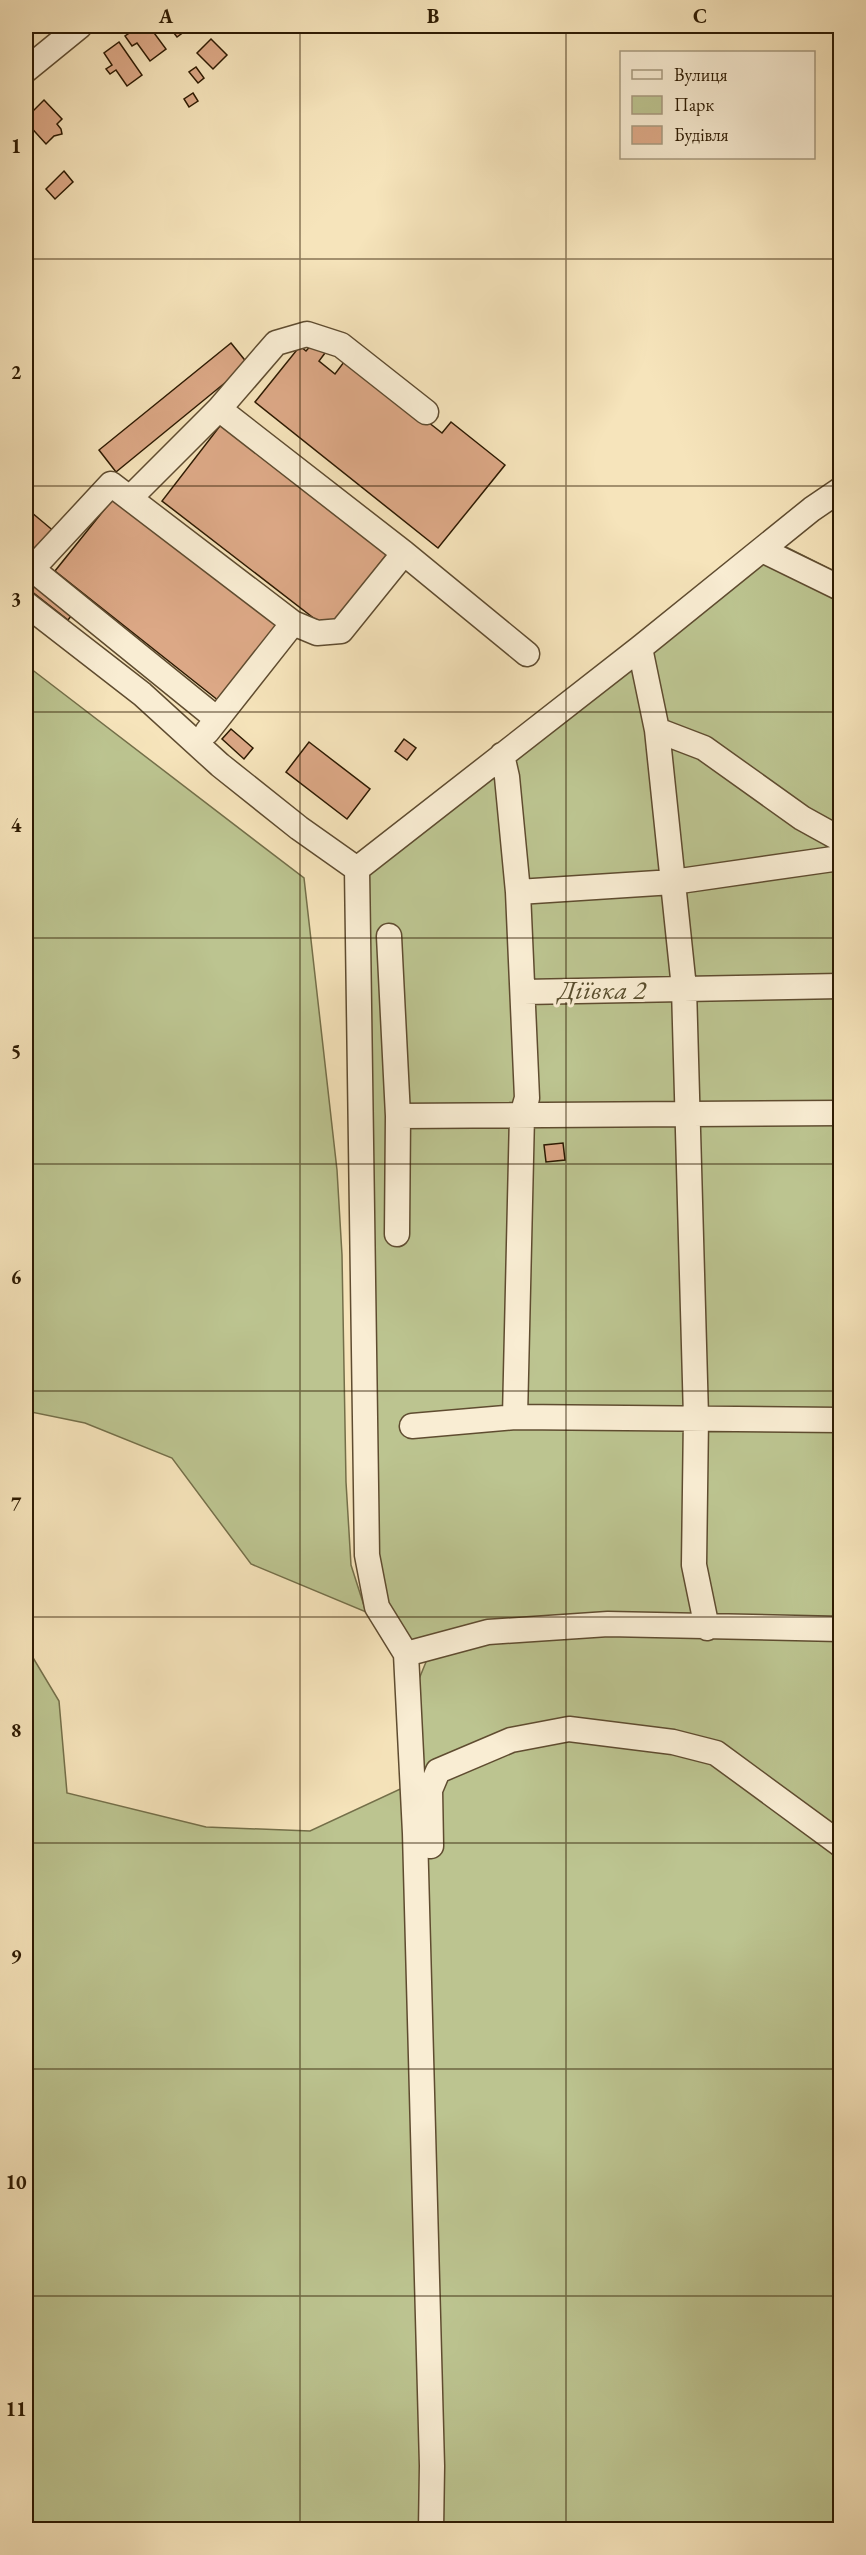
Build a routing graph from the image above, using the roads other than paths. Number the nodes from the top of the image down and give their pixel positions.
1 (80, 26) edge
2 (26, 70) edge
3 (219, 409) junction
4 (426, 412) dead end
5 (840, 490) edge
6 (130, 498) junction
7 (762, 550) junction
8 (404, 553) junction
9 (840, 588) edge
10 (26, 604) edge
11 (293, 623) junction
12 (640, 648) junction
13 (527, 654) dead end
14 (217, 719) junction
15 (657, 730) junction
16 (197, 746) junction
17 (502, 755) junction
18 (840, 839) edge
19 (840, 858) edge
20 (357, 869) junction
21 (673, 882) junction
22 (518, 892) junction
23 (389, 936) dead end
24 (840, 986) edge
25 (684, 988) junction
26 (524, 992) junction
27 (840, 1113) edge
28 (522, 1115) junction
29 (687, 1115) junction
30 (398, 1116) junction
31 (397, 1234) dead end
32 (696, 1417) junction
33 (515, 1418) junction
34 (840, 1420) edge
35 (411, 1426) dead end
36 (707, 1628) junction
37 (840, 1629) edge
38 (406, 1654) junction
39 (840, 1844) edge
40 (433, 1956) dead end
41 (431, 2529) edge

1 - 2 street
3 - 4 street
3 - 6 street
3 - 8 street
5 - 7 street
6 - 11 street
6 - 14 street
7 - 9 street
7 - 12 street
8 - 11 street
8 - 13 street
10 - 16 street
11 - 14 street
12 - 15 street
12 - 17 street
14 - 16 street
15 - 18 street
15 - 21 street
16 - 20 street
17 - 20 street
17 - 22 street
19 - 21 street
20 - 38 street
21 - 22 street
21 - 25 street
22 - 26 street
23 - 30 street
24 - 25 street
25 - 26 street
25 - 29 street
26 - 28 street
27 - 29 street
28 - 29 street
28 - 30 street
28 - 33 street
29 - 32 street
30 - 31 street
32 - 33 street
32 - 34 street
32 - 36 street
33 - 35 street
36 - 37 street
36 - 38 street
38 - 41 street
39 - 40 street

